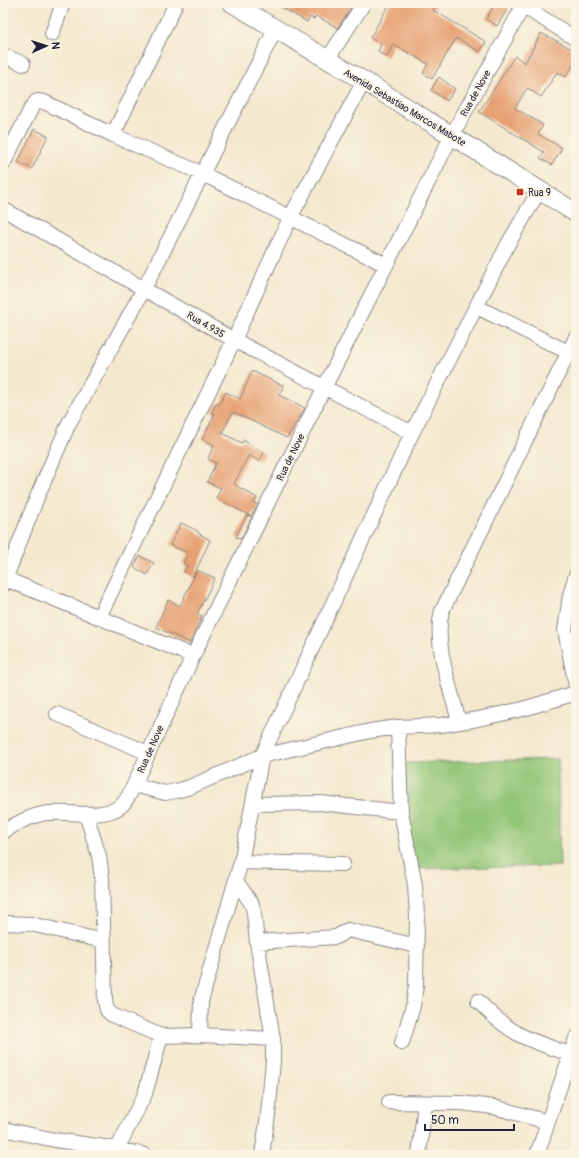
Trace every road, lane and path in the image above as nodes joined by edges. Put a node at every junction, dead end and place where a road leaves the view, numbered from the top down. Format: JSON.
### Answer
{"nodes":[{"id":1,"x":62,"y":3,"type":"edge"},
{"id":2,"x":176,"y":3,"type":"edge"},
{"id":3,"x":232,"y":3,"type":"edge"},
{"id":4,"x":364,"y":3,"type":"edge"},
{"id":5,"x":522,"y":4,"type":"edge"},
{"id":6,"x":275,"y":30,"type":"junction"},
{"id":7,"x":52,"y":34,"type":"dead end"},
{"id":8,"x":576,"y":39,"type":"edge"},
{"id":9,"x":3,"y":55,"type":"edge"},
{"id":10,"x":328,"y":60,"type":"junction"},
{"id":11,"x":23,"y":64,"type":"dead end"},
{"id":12,"x":364,"y":80,"type":"junction"},
{"id":13,"x":112,"y":135,"type":"junction"},
{"id":14,"x":452,"y":135,"type":"junction"},
{"id":15,"x":3,"y":164,"type":"edge"},
{"id":16,"x":203,"y":174,"type":"junction"},
{"id":17,"x":539,"y":191,"type":"junction"},
{"id":18,"x":3,"y":209,"type":"edge"},
{"id":19,"x":576,"y":213,"type":"edge"},
{"id":20,"x":290,"y":218,"type":"junction"},
{"id":21,"x":386,"y":265,"type":"junction"},
{"id":22,"x":144,"y":289,"type":"junction"},
{"id":23,"x":476,"y":307,"type":"junction"},
{"id":24,"x":576,"y":337,"type":"edge"},
{"id":25,"x":234,"y":340,"type":"junction"},
{"id":26,"x":572,"y":354,"type":"edge"},
{"id":27,"x":324,"y":388,"type":"junction"},
{"id":28,"x":412,"y":433,"type":"junction"},
{"id":29,"x":576,"y":574,"type":"edge"},
{"id":30,"x":4,"y":582,"type":"edge"},
{"id":31,"x":99,"y":617,"type":"junction"},
{"id":32,"x":571,"y":633,"type":"edge"},
{"id":33,"x":193,"y":656,"type":"junction"},
{"id":34,"x":576,"y":686,"type":"edge"},
{"id":35,"x":576,"y":693,"type":"edge"},
{"id":36,"x":57,"y":714,"type":"dead end"},
{"id":37,"x":459,"y":722,"type":"junction"},
{"id":38,"x":398,"y":727,"type":"junction"},
{"id":39,"x":148,"y":753,"type":"junction"},
{"id":40,"x":262,"y":756,"type":"junction"},
{"id":41,"x":134,"y":785,"type":"junction"},
{"id":42,"x":253,"y":804,"type":"junction"},
{"id":43,"x":401,"y":812,"type":"junction"},
{"id":44,"x":86,"y":814,"type":"junction"},
{"id":45,"x":3,"y":832,"type":"edge"},
{"id":46,"x":241,"y":862,"type":"junction"},
{"id":47,"x":343,"y":864,"type":"dead end"},
{"id":48,"x":236,"y":881,"type":"junction"},
{"id":49,"x":3,"y":923,"type":"edge"},
{"id":50,"x":103,"y":941,"type":"junction"},
{"id":51,"x":257,"y":942,"type":"junction"},
{"id":52,"x":417,"y":946,"type":"junction"},
{"id":53,"x":478,"y":1001,"type":"dead end"},
{"id":54,"x":200,"y":1035,"type":"junction"},
{"id":55,"x":161,"y":1036,"type":"junction"},
{"id":56,"x":576,"y":1038,"type":"edge"},
{"id":57,"x":273,"y":1039,"type":"junction"},
{"id":58,"x":402,"y":1043,"type":"dead end"},
{"id":59,"x":570,"y":1054,"type":"junction"},
{"id":60,"x":389,"y":1102,"type":"dead end"},
{"id":61,"x":425,"y":1103,"type":"junction"},
{"id":62,"x":548,"y":1122,"type":"junction"},
{"id":63,"x":3,"y":1129,"type":"edge"},
{"id":64,"x":116,"y":1152,"type":"edge"},
{"id":65,"x":145,"y":1155,"type":"edge"},
{"id":66,"x":262,"y":1155,"type":"edge"},
{"id":67,"x":419,"y":1155,"type":"edge"},
{"id":68,"x":537,"y":1155,"type":"edge"}],
"edges":[{"from":1,"to":7,"type":"street"},
{"from":2,"to":13,"type":"street"},
{"from":3,"to":6,"type":"main road","name":"Avenida Sebastiao Marcos Mabote"},
{"from":4,"to":10,"type":"street"},
{"from":5,"to":8,"type":"street"},
{"from":5,"to":14,"type":"street","name":"Rua de Nove"},
{"from":6,"to":10,"type":"main road","name":"Avenida Sebastiao Marcos Mabote"},
{"from":6,"to":16,"type":"street"},
{"from":9,"to":11,"type":"street"},
{"from":10,"to":12,"type":"main road","name":"Avenida Sebastiao Marcos Mabote"},
{"from":12,"to":14,"type":"main road","name":"Avenida Sebastiao Marcos Mabote"},
{"from":12,"to":20,"type":"street"},
{"from":13,"to":15,"type":"street"},
{"from":13,"to":16,"type":"street"},
{"from":14,"to":17,"type":"main road","name":"Avenida Sebastiao Marcos Mabote"},
{"from":14,"to":21,"type":"street","name":"Rua de Nove"},
{"from":16,"to":20,"type":"street"},
{"from":16,"to":22,"type":"street"},
{"from":17,"to":19,"type":"main road","name":"Avenida Sebastiao Marcos Mabote"},
{"from":17,"to":23,"type":"street"},
{"from":18,"to":22,"type":"street","name":"Rua 4.935"},
{"from":20,"to":21,"type":"street"},
{"from":20,"to":25,"type":"street"},
{"from":21,"to":27,"type":"street","name":"Rua de Nove"},
{"from":22,"to":25,"type":"street","name":"Rua 4.935"},
{"from":22,"to":30,"type":"street"},
{"from":23,"to":26,"type":"street"},
{"from":23,"to":28,"type":"street"},
{"from":24,"to":26,"type":"street"},
{"from":25,"to":27,"type":"street","name":"Rua 4.935"},
{"from":25,"to":31,"type":"street"},
{"from":26,"to":37,"type":"street"},
{"from":27,"to":28,"type":"street","name":"Rua 4.935"},
{"from":27,"to":33,"type":"street","name":"Rua de Nove"},
{"from":28,"to":40,"type":"street"},
{"from":29,"to":32,"type":"street"},
{"from":30,"to":31,"type":"street"},
{"from":31,"to":33,"type":"street"},
{"from":32,"to":34,"type":"street"},
{"from":33,"to":39,"type":"street","name":"Rua de Nove"},
{"from":35,"to":37,"type":"street"},
{"from":36,"to":39,"type":"street"},
{"from":37,"to":38,"type":"street"},
{"from":38,"to":40,"type":"street"},
{"from":38,"to":43,"type":"street"},
{"from":39,"to":41,"type":"street","name":"Rua de Nove"},
{"from":40,"to":41,"type":"street"},
{"from":40,"to":42,"type":"street"},
{"from":41,"to":44,"type":"street","name":"Rua de Nove"},
{"from":42,"to":43,"type":"street"},
{"from":42,"to":46,"type":"street"},
{"from":43,"to":52,"type":"street"},
{"from":44,"to":45,"type":"street","name":"Rua de Nove"},
{"from":44,"to":50,"type":"street"},
{"from":46,"to":47,"type":"street"},
{"from":46,"to":48,"type":"street"},
{"from":48,"to":51,"type":"street"},
{"from":48,"to":54,"type":"street"},
{"from":49,"to":50,"type":"street"},
{"from":50,"to":55,"type":"street"},
{"from":51,"to":52,"type":"street"},
{"from":51,"to":57,"type":"street"},
{"from":52,"to":58,"type":"street"},
{"from":53,"to":59,"type":"street"},
{"from":54,"to":55,"type":"street"},
{"from":54,"to":57,"type":"street"},
{"from":55,"to":64,"type":"street"},
{"from":56,"to":59,"type":"street"},
{"from":57,"to":66,"type":"street"},
{"from":59,"to":62,"type":"street"},
{"from":60,"to":61,"type":"street"},
{"from":61,"to":62,"type":"street"},
{"from":61,"to":67,"type":"street"},
{"from":62,"to":68,"type":"street"},
{"from":63,"to":64,"type":"street"},
{"from":64,"to":65,"type":"street"}]}
